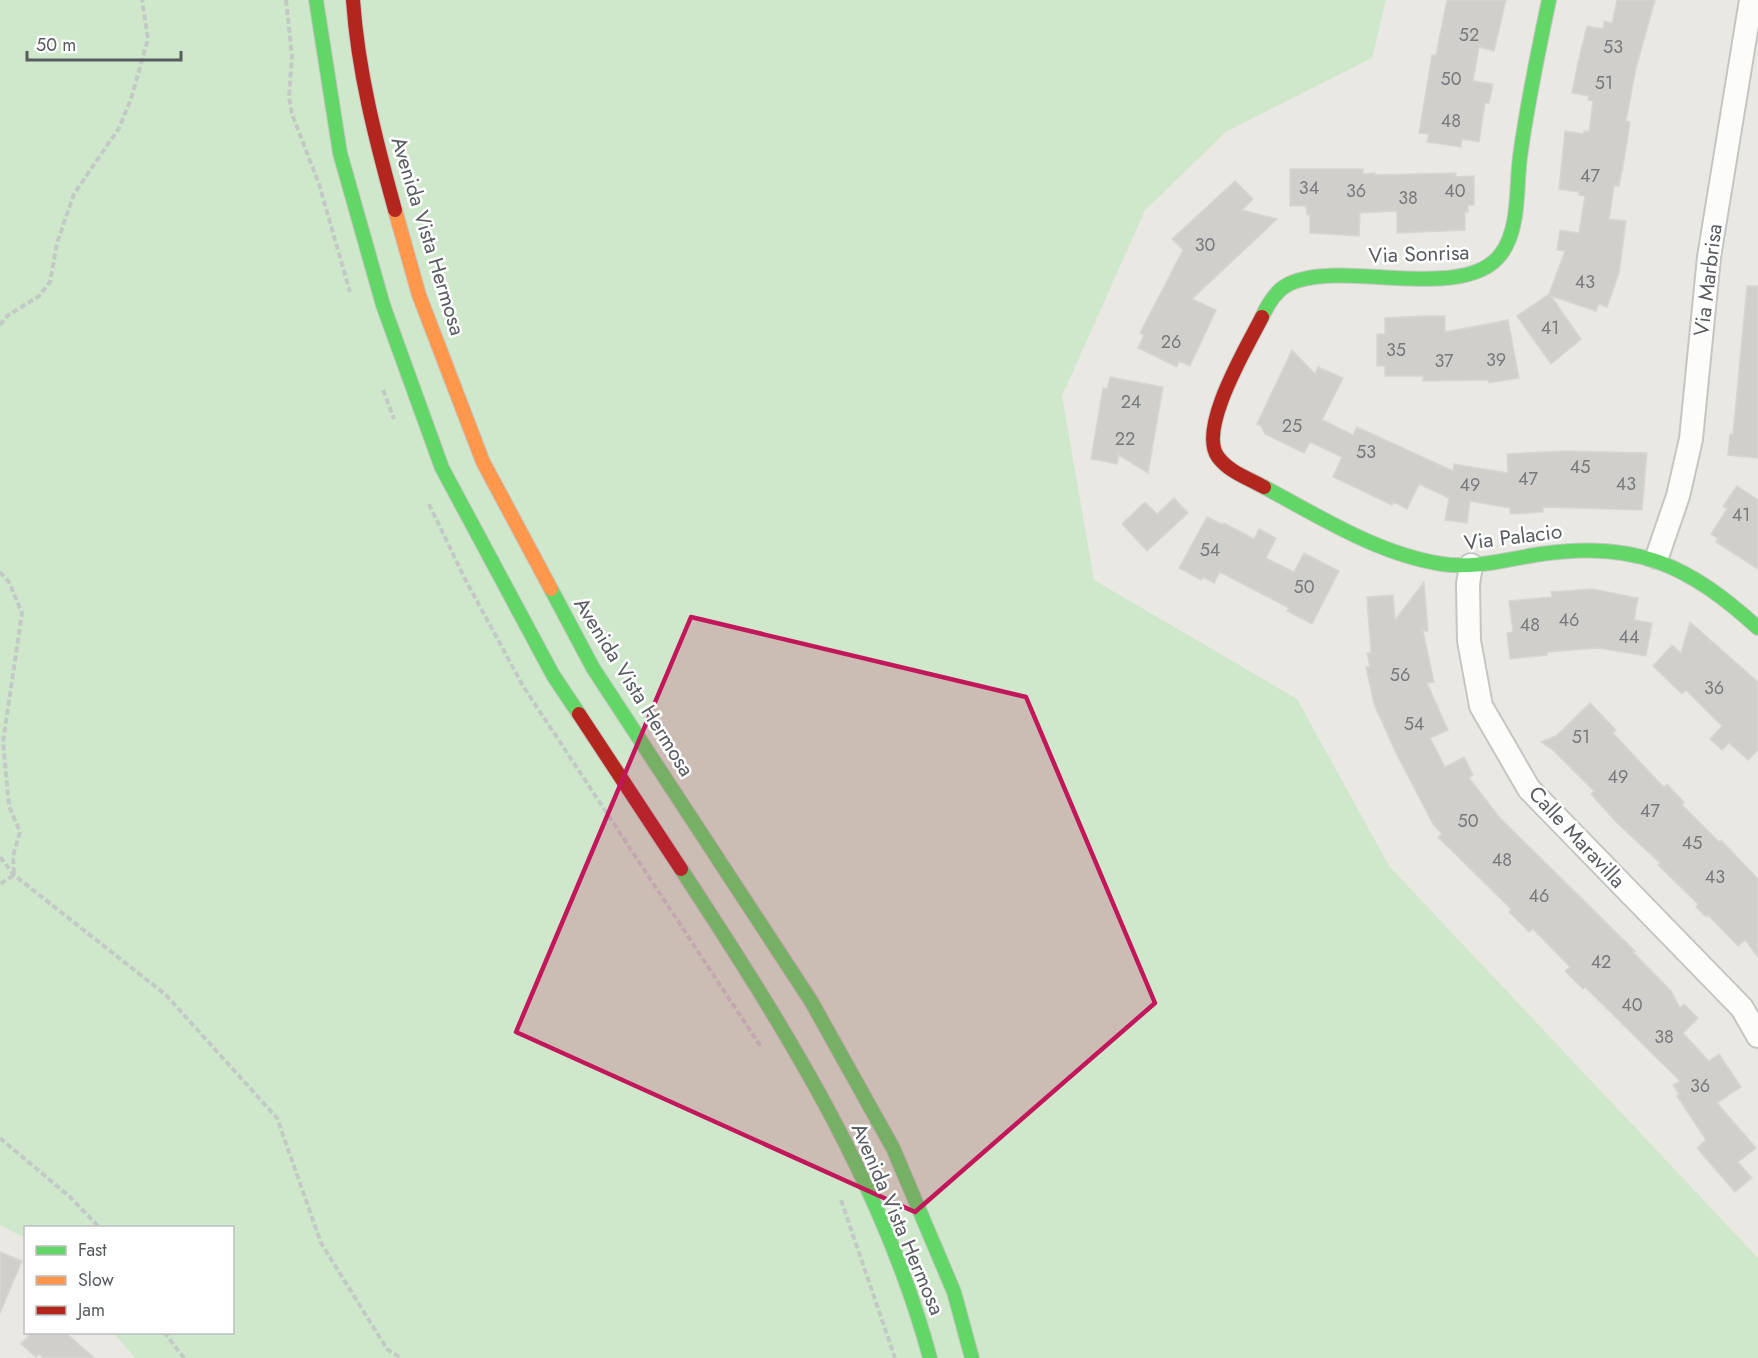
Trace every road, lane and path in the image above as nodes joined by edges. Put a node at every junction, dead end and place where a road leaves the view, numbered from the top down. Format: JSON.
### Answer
{"nodes":[{"id":1,"x":142,"y":0,"type":"edge"},
{"id":2,"x":316,"y":0,"type":"edge"},
{"id":3,"x":353,"y":0,"type":"edge"},
{"id":4,"x":1549,"y":0,"type":"edge"},
{"id":5,"x":1751,"y":0,"type":"edge"},
{"id":6,"x":0,"y":325,"type":"edge"},
{"id":7,"x":1212,"y":443,"type":"joint"},
{"id":8,"x":1657,"y":557,"type":"junction"},
{"id":9,"x":1471,"y":565,"type":"junction"},
{"id":10,"x":0,"y":572,"type":"edge"},
{"id":11,"x":1758,"y":628,"type":"edge"},
{"id":12,"x":0,"y":857,"type":"edge"},
{"id":13,"x":14,"y":875,"type":"junction"},
{"id":14,"x":0,"y":884,"type":"edge"},
{"id":15,"x":1758,"y":1036,"type":"edge"},
{"id":16,"x":0,"y":1138,"type":"edge"},
{"id":17,"x":99,"y":1226,"type":"edge"},
{"id":18,"x":166,"y":1334,"type":"edge"},
{"id":19,"x":184,"y":1358,"type":"edge"},
{"id":20,"x":400,"y":1358,"type":"edge"},
{"id":21,"x":930,"y":1358,"type":"edge"},
{"id":22,"x":972,"y":1358,"type":"edge"}],
"edges":[{"from":1,"to":6,"type":"path"},
{"from":2,"to":21,"type":"main road","name":"Avenida Vista Hermosa"},
{"from":3,"to":22,"type":"main road","name":"Avenida Vista Hermosa"},
{"from":4,"to":7,"type":"main road","name":"Via Sonrisa"},
{"from":5,"to":8,"type":"street","name":"Via Marbrisa"},
{"from":7,"to":9,"type":"main road","name":"Via Palacio"},
{"from":8,"to":9,"type":"main road","name":"Via Palacio"},
{"from":8,"to":11,"type":"main road","name":"Via Palacio"},
{"from":9,"to":15,"type":"street","name":"Calle Maravilla"},
{"from":10,"to":13,"type":"path"},
{"from":12,"to":13,"type":"path"},
{"from":13,"to":14,"type":"path"},
{"from":13,"to":20,"type":"path"},
{"from":16,"to":17,"type":"path"},
{"from":18,"to":19,"type":"path"}]}
